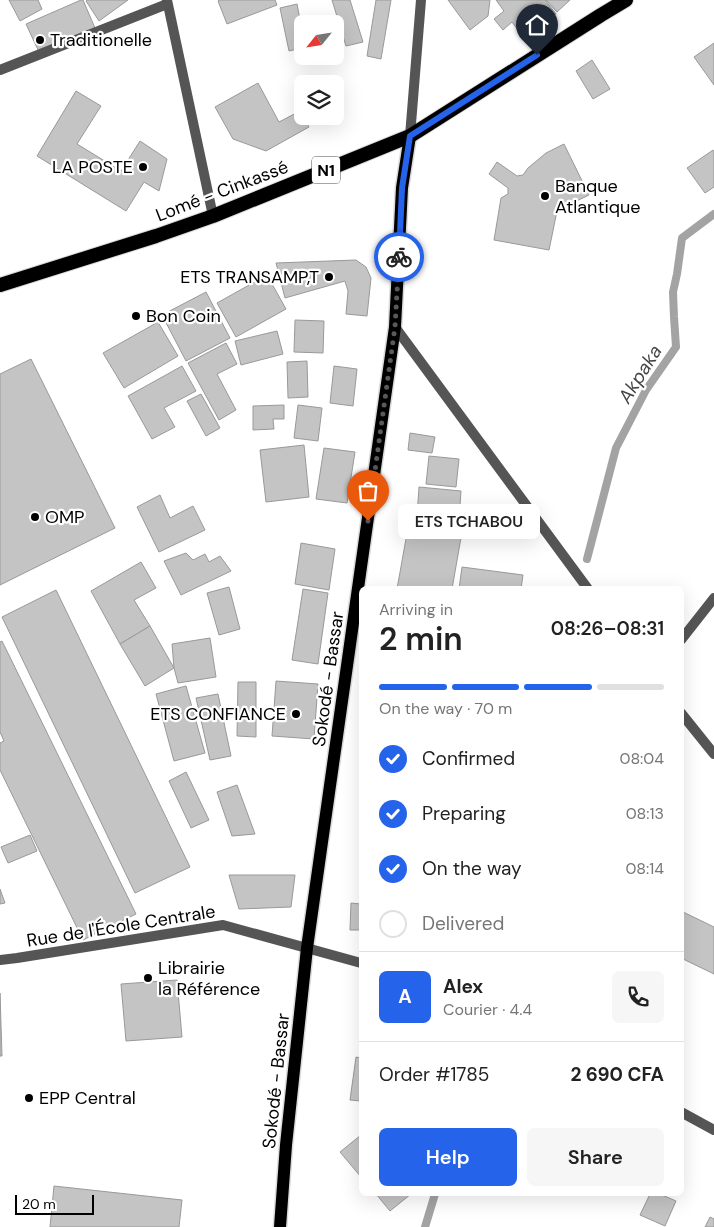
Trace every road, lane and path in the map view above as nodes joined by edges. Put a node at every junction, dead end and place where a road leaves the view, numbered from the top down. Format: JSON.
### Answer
{"nodes":[{"id":1,"x":421,"y":0,"type":"edge"},
{"id":2,"x":626,"y":0,"type":"edge"},
{"id":3,"x":167,"y":2,"type":"edge"},
{"id":4,"x":0,"y":70,"type":"edge"},
{"id":5,"x":410,"y":136,"type":"junction"},
{"id":6,"x":213,"y":216,"type":"junction"},
{"id":7,"x":0,"y":285,"type":"edge"},
{"id":8,"x":395,"y":327,"type":"junction"},
{"id":9,"x":586,"y":586,"type":"edge"},
{"id":10,"x":714,"y":598,"type":"edge"},
{"id":11,"x":684,"y":636,"type":"edge"},
{"id":12,"x":684,"y":717,"type":"edge"},
{"id":13,"x":714,"y":754,"type":"edge"},
{"id":14,"x":307,"y":948,"type":"junction"},
{"id":15,"x":0,"y":960,"type":"edge"},
{"id":16,"x":359,"y":962,"type":"edge"},
{"id":17,"x":684,"y":1114,"type":"edge"},
{"id":18,"x":714,"y":1130,"type":"edge"},
{"id":19,"x":280,"y":1227,"type":"edge"}],
"edges":[{"from":1,"to":5,"type":"street"},
{"from":2,"to":5,"type":"highway","name":"Lomé - Cinkassé","number":"N1"},
{"from":3,"to":4,"type":"street"},
{"from":3,"to":6,"type":"street"},
{"from":5,"to":6,"type":"highway","name":"Lomé - Cinkassé","number":"N1"},
{"from":5,"to":8,"type":"main road","name":"Sokodé - Bassar"},
{"from":6,"to":7,"type":"highway","name":"Lomé - Cinkassé","number":"N1"},
{"from":8,"to":9,"type":"street"},
{"from":8,"to":14,"type":"main road","name":"Sokodé - Bassar"},
{"from":10,"to":11,"type":"street"},
{"from":12,"to":13,"type":"street"},
{"from":14,"to":15,"type":"street","name":"Rue de l'École Centrale"},
{"from":14,"to":16,"type":"street","name":"Rue de l'École Centrale"},
{"from":14,"to":19,"type":"main road","name":"Sokodé - Bassar"},
{"from":17,"to":18,"type":"street"}]}
